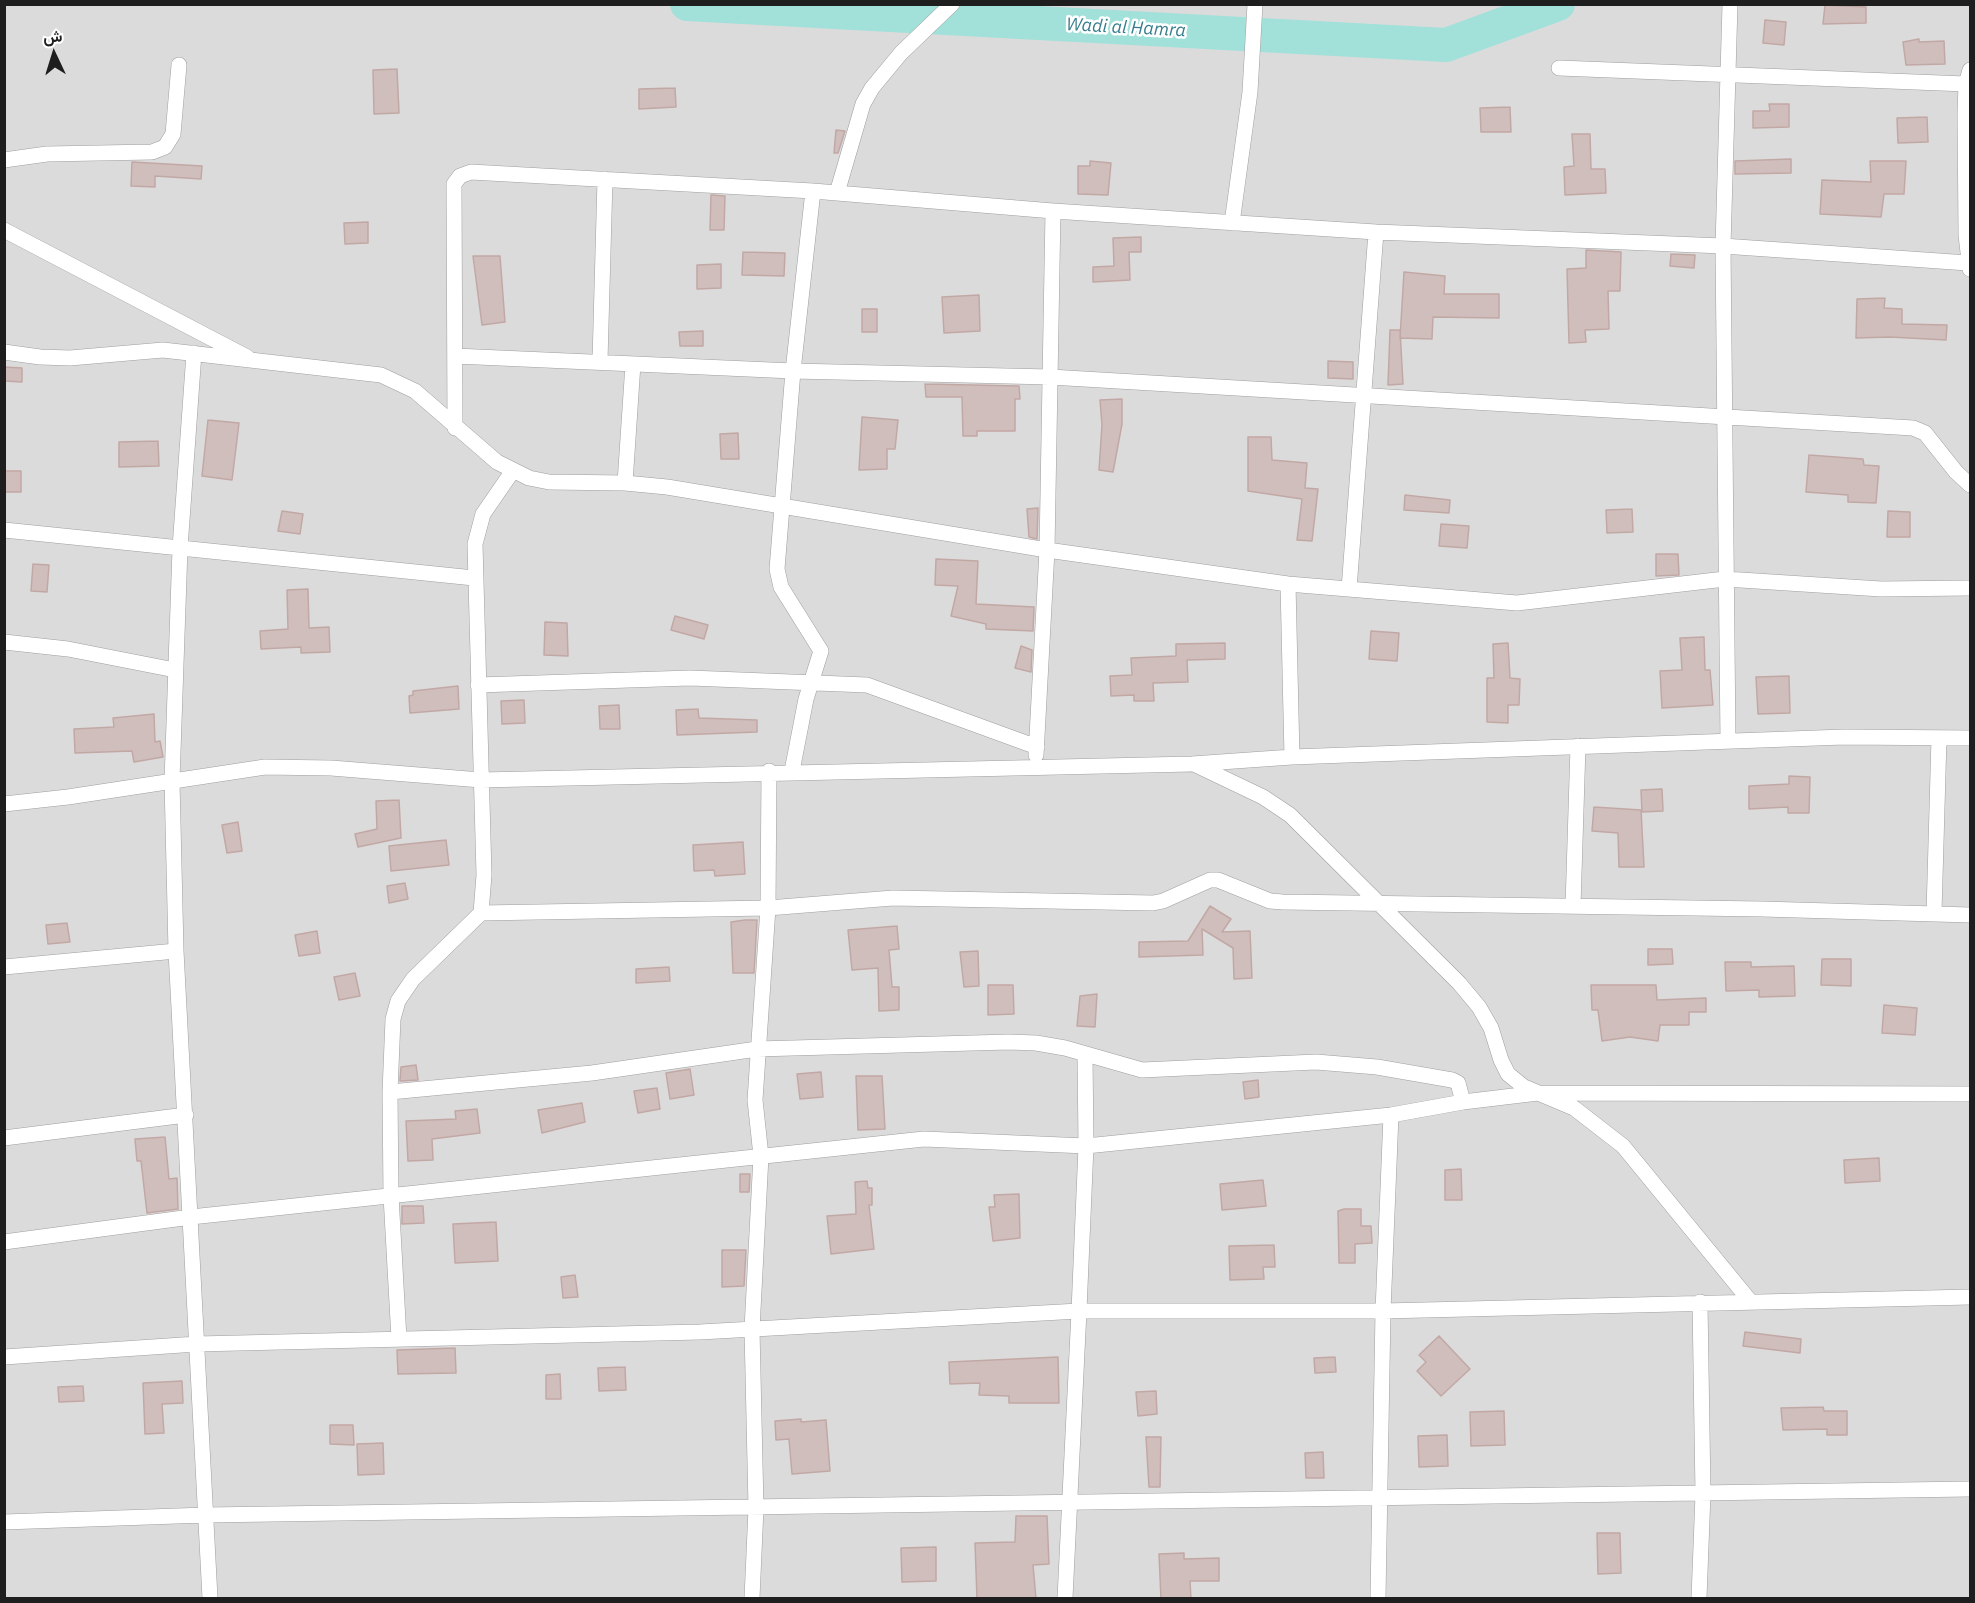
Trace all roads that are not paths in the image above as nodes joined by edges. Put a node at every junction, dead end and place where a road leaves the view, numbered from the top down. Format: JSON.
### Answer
{"nodes":[{"id":1,"x":952,"y":4,"type":"edge"},
{"id":2,"x":1255,"y":4,"type":"edge"},
{"id":3,"x":1730,"y":4,"type":"edge"},
{"id":4,"x":179,"y":65,"type":"dead end"},
{"id":5,"x":1559,"y":68,"type":"dead end"},
{"id":6,"x":1729,"y":76,"type":"junction"},
{"id":7,"x":1968,"y":77,"type":"edge"},
{"id":8,"x":4,"y":160,"type":"edge"},
{"id":9,"x":605,"y":179,"type":"junction"},
{"id":10,"x":813,"y":191,"type":"junction"},
{"id":11,"x":837,"y":193,"type":"junction"},
{"id":12,"x":1053,"y":211,"type":"junction"},
{"id":13,"x":1232,"y":223,"type":"junction"},
{"id":14,"x":4,"y":230,"type":"edge"},
{"id":15,"x":1376,"y":232,"type":"junction"},
{"id":16,"x":1723,"y":246,"type":"junction"},
{"id":17,"x":1970,"y":266,"type":"edge"},
{"id":18,"x":4,"y":352,"type":"edge"},
{"id":19,"x":194,"y":353,"type":"junction"},
{"id":20,"x":455,"y":356,"type":"junction"},
{"id":21,"x":600,"y":361,"type":"junction"},
{"id":22,"x":258,"y":362,"type":"junction"},
{"id":23,"x":633,"y":364,"type":"junction"},
{"id":24,"x":794,"y":371,"type":"junction"},
{"id":25,"x":1050,"y":377,"type":"junction"},
{"id":26,"x":1364,"y":396,"type":"junction"},
{"id":27,"x":1724,"y":417,"type":"junction"},
{"id":28,"x":455,"y":428,"type":"junction"},
{"id":29,"x":512,"y":472,"type":"junction"},
{"id":30,"x":625,"y":483,"type":"junction"},
{"id":31,"x":1971,"y":485,"type":"edge"},
{"id":32,"x":783,"y":506,"type":"junction"},
{"id":33,"x":4,"y":530,"type":"edge"},
{"id":34,"x":180,"y":548,"type":"junction"},
{"id":35,"x":1047,"y":550,"type":"junction"},
{"id":36,"x":474,"y":578,"type":"junction"},
{"id":37,"x":1725,"y":579,"type":"junction"},
{"id":38,"x":1288,"y":585,"type":"junction"},
{"id":39,"x":1971,"y":588,"type":"edge"},
{"id":40,"x":1349,"y":589,"type":"junction"},
{"id":41,"x":4,"y":642,"type":"edge"},
{"id":42,"x":175,"y":670,"type":"junction"},
{"id":43,"x":811,"y":684,"type":"junction"},
{"id":44,"x":477,"y":685,"type":"junction"},
{"id":45,"x":1939,"y":738,"type":"junction"},
{"id":46,"x":1971,"y":738,"type":"edge"},
{"id":47,"x":1728,"y":741,"type":"junction"},
{"id":48,"x":1037,"y":747,"type":"junction"},
{"id":49,"x":1578,"y":747,"type":"junction"},
{"id":50,"x":1292,"y":757,"type":"junction"},
{"id":51,"x":1192,"y":764,"type":"junction"},
{"id":52,"x":1036,"y":766,"type":"junction"},
{"id":53,"x":769,"y":771,"type":"junction"},
{"id":54,"x":792,"y":771,"type":"junction"},
{"id":55,"x":481,"y":780,"type":"junction"},
{"id":56,"x":172,"y":782,"type":"junction"},
{"id":57,"x":4,"y":804,"type":"edge"},
{"id":58,"x":1380,"y":904,"type":"junction"},
{"id":59,"x":1573,"y":906,"type":"junction"},
{"id":60,"x":768,"y":908,"type":"junction"},
{"id":61,"x":481,"y":913,"type":"junction"},
{"id":62,"x":1934,"y":913,"type":"junction"},
{"id":63,"x":1971,"y":915,"type":"edge"},
{"id":64,"x":176,"y":951,"type":"junction"},
{"id":65,"x":4,"y":967,"type":"edge"},
{"id":66,"x":758,"y":1048,"type":"junction"},
{"id":67,"x":1086,"y":1054,"type":"junction"},
{"id":68,"x":390,"y":1092,"type":"junction"},
{"id":69,"x":1538,"y":1093,"type":"junction"},
{"id":70,"x":1971,"y":1094,"type":"edge"},
{"id":71,"x":1463,"y":1102,"type":"junction"},
{"id":72,"x":186,"y":1115,"type":"junction"},
{"id":73,"x":1391,"y":1115,"type":"junction"},
{"id":74,"x":4,"y":1138,"type":"edge"},
{"id":75,"x":1086,"y":1146,"type":"junction"},
{"id":76,"x":761,"y":1156,"type":"junction"},
{"id":77,"x":391,"y":1196,"type":"junction"},
{"id":78,"x":191,"y":1217,"type":"junction"},
{"id":79,"x":4,"y":1242,"type":"edge"},
{"id":80,"x":1971,"y":1297,"type":"edge"},
{"id":81,"x":1750,"y":1301,"type":"junction"},
{"id":82,"x":1700,"y":1302,"type":"junction"},
{"id":83,"x":1079,"y":1311,"type":"junction"},
{"id":84,"x":1383,"y":1311,"type":"junction"},
{"id":85,"x":753,"y":1329,"type":"junction"},
{"id":86,"x":399,"y":1339,"type":"junction"},
{"id":87,"x":197,"y":1344,"type":"junction"},
{"id":88,"x":4,"y":1357,"type":"edge"},
{"id":89,"x":1971,"y":1489,"type":"edge"},
{"id":90,"x":1703,"y":1494,"type":"junction"},
{"id":91,"x":1380,"y":1498,"type":"junction"},
{"id":92,"x":1070,"y":1503,"type":"junction"},
{"id":93,"x":756,"y":1508,"type":"junction"},
{"id":94,"x":206,"y":1515,"type":"junction"},
{"id":95,"x":4,"y":1522,"type":"edge"},
{"id":96,"x":210,"y":1599,"type":"edge"},
{"id":97,"x":752,"y":1599,"type":"edge"},
{"id":98,"x":1065,"y":1599,"type":"edge"},
{"id":99,"x":1378,"y":1599,"type":"edge"},
{"id":100,"x":1698,"y":1599,"type":"edge"}],
"edges":[{"from":1,"to":11,"type":"street"},
{"from":2,"to":13,"type":"street"},
{"from":3,"to":6,"type":"street"},
{"from":4,"to":8,"type":"street"},
{"from":5,"to":6,"type":"street"},
{"from":6,"to":7,"type":"street"},
{"from":6,"to":16,"type":"street"},
{"from":7,"to":17,"type":"street"},
{"from":9,"to":10,"type":"street"},
{"from":9,"to":20,"type":"street"},
{"from":9,"to":21,"type":"street"},
{"from":10,"to":11,"type":"street"},
{"from":10,"to":24,"type":"street"},
{"from":11,"to":12,"type":"street"},
{"from":12,"to":13,"type":"street"},
{"from":12,"to":25,"type":"street"},
{"from":13,"to":15,"type":"street"},
{"from":14,"to":22,"type":"street"},
{"from":15,"to":16,"type":"street"},
{"from":15,"to":26,"type":"street"},
{"from":16,"to":17,"type":"street"},
{"from":16,"to":27,"type":"street"},
{"from":18,"to":19,"type":"street"},
{"from":19,"to":22,"type":"street"},
{"from":19,"to":34,"type":"street"},
{"from":20,"to":21,"type":"street"},
{"from":20,"to":28,"type":"street"},
{"from":21,"to":23,"type":"street"},
{"from":22,"to":28,"type":"street"},
{"from":23,"to":24,"type":"street"},
{"from":23,"to":30,"type":"street"},
{"from":24,"to":25,"type":"street"},
{"from":24,"to":32,"type":"street"},
{"from":25,"to":26,"type":"street"},
{"from":25,"to":35,"type":"street"},
{"from":26,"to":27,"type":"street"},
{"from":26,"to":40,"type":"street"},
{"from":27,"to":31,"type":"street"},
{"from":27,"to":37,"type":"street"},
{"from":28,"to":29,"type":"street"},
{"from":29,"to":30,"type":"street"},
{"from":29,"to":36,"type":"street"},
{"from":30,"to":32,"type":"street"},
{"from":32,"to":35,"type":"street"},
{"from":32,"to":43,"type":"street"},
{"from":33,"to":34,"type":"street"},
{"from":34,"to":36,"type":"street"},
{"from":34,"to":42,"type":"street"},
{"from":35,"to":38,"type":"street"},
{"from":35,"to":48,"type":"street"},
{"from":36,"to":44,"type":"street"},
{"from":37,"to":39,"type":"street"},
{"from":37,"to":40,"type":"street"},
{"from":37,"to":47,"type":"street"},
{"from":38,"to":40,"type":"street"},
{"from":38,"to":50,"type":"street"},
{"from":41,"to":42,"type":"street"},
{"from":42,"to":56,"type":"street"},
{"from":43,"to":44,"type":"street"},
{"from":43,"to":48,"type":"street"},
{"from":43,"to":54,"type":"street"},
{"from":44,"to":55,"type":"street"},
{"from":45,"to":46,"type":"street"},
{"from":45,"to":47,"type":"street"},
{"from":45,"to":62,"type":"street"},
{"from":47,"to":49,"type":"street"},
{"from":48,"to":52,"type":"street"},
{"from":49,"to":50,"type":"street"},
{"from":49,"to":59,"type":"street"},
{"from":50,"to":51,"type":"street"},
{"from":51,"to":52,"type":"street"},
{"from":51,"to":58,"type":"street"},
{"from":52,"to":54,"type":"street"},
{"from":53,"to":54,"type":"street"},
{"from":53,"to":55,"type":"street"},
{"from":53,"to":60,"type":"street"},
{"from":55,"to":56,"type":"street"},
{"from":55,"to":61,"type":"street"},
{"from":56,"to":57,"type":"street"},
{"from":56,"to":64,"type":"street"},
{"from":58,"to":59,"type":"street"},
{"from":58,"to":60,"type":"street"},
{"from":58,"to":69,"type":"street"},
{"from":59,"to":62,"type":"street"},
{"from":60,"to":61,"type":"street"},
{"from":60,"to":66,"type":"street"},
{"from":61,"to":68,"type":"street"},
{"from":62,"to":63,"type":"street"},
{"from":64,"to":65,"type":"street"},
{"from":64,"to":72,"type":"street"},
{"from":66,"to":67,"type":"street"},
{"from":66,"to":68,"type":"street"},
{"from":66,"to":76,"type":"street"},
{"from":67,"to":71,"type":"street"},
{"from":67,"to":75,"type":"street"},
{"from":68,"to":77,"type":"street"},
{"from":69,"to":70,"type":"street"},
{"from":69,"to":71,"type":"street"},
{"from":69,"to":81,"type":"street"},
{"from":71,"to":73,"type":"street"},
{"from":72,"to":74,"type":"street"},
{"from":72,"to":78,"type":"street"},
{"from":73,"to":75,"type":"street"},
{"from":73,"to":84,"type":"street"},
{"from":75,"to":76,"type":"street"},
{"from":75,"to":83,"type":"street"},
{"from":76,"to":77,"type":"street"},
{"from":76,"to":85,"type":"street"},
{"from":77,"to":78,"type":"street"},
{"from":77,"to":86,"type":"street"},
{"from":78,"to":79,"type":"street"},
{"from":78,"to":87,"type":"street"},
{"from":80,"to":81,"type":"street"},
{"from":81,"to":82,"type":"street"},
{"from":82,"to":84,"type":"street"},
{"from":82,"to":90,"type":"street"},
{"from":83,"to":84,"type":"street"},
{"from":83,"to":85,"type":"street"},
{"from":83,"to":92,"type":"street"},
{"from":84,"to":91,"type":"street"},
{"from":85,"to":86,"type":"street"},
{"from":85,"to":93,"type":"street"},
{"from":86,"to":87,"type":"street"},
{"from":87,"to":88,"type":"street"},
{"from":87,"to":94,"type":"street"},
{"from":89,"to":90,"type":"street"},
{"from":90,"to":91,"type":"street"},
{"from":90,"to":100,"type":"street"},
{"from":91,"to":92,"type":"street"},
{"from":91,"to":99,"type":"street"},
{"from":92,"to":93,"type":"street"},
{"from":92,"to":98,"type":"street"},
{"from":93,"to":94,"type":"street"},
{"from":93,"to":97,"type":"street"},
{"from":94,"to":95,"type":"street"},
{"from":94,"to":96,"type":"street"}]}
